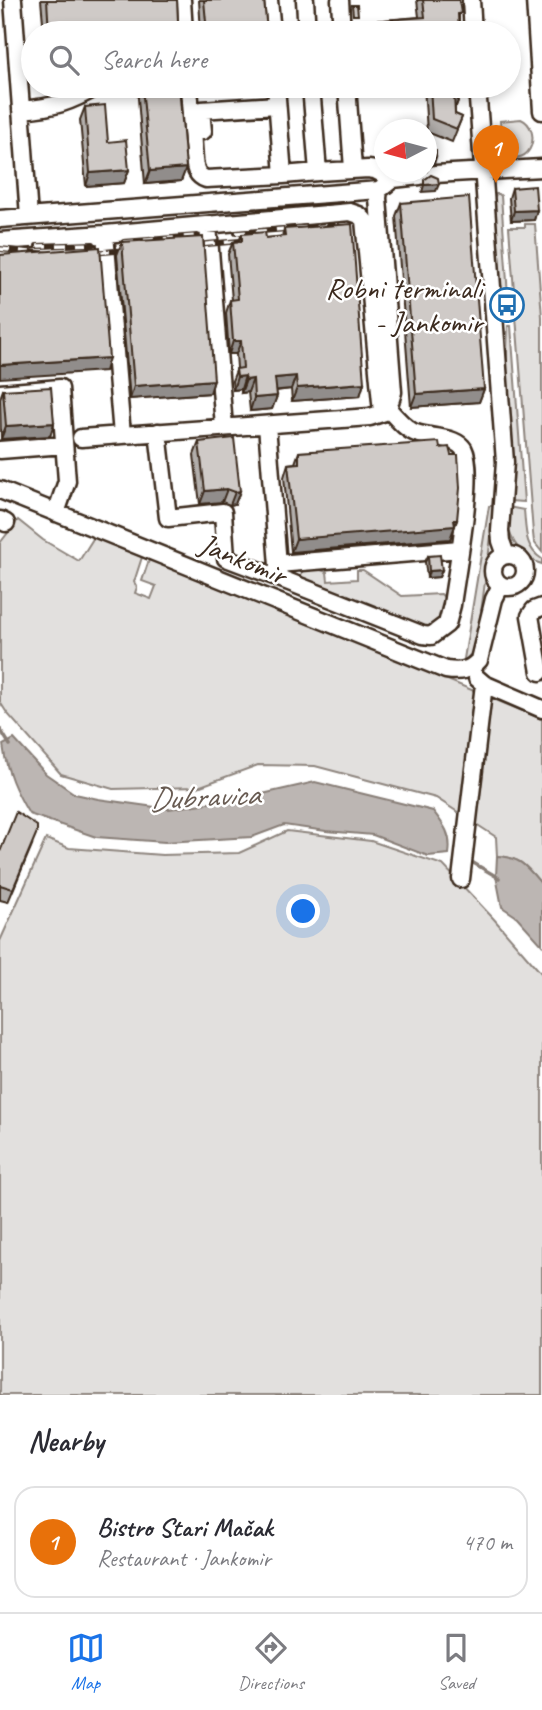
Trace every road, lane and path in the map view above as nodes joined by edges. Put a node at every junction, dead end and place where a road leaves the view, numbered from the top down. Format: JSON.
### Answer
{"nodes":[{"id":1,"x":13,"y":0,"type":"edge"},
{"id":2,"x":182,"y":0,"type":"edge"},
{"id":3,"x":269,"y":0,"type":"edge"},
{"id":4,"x":305,"y":0,"type":"edge"},
{"id":5,"x":340,"y":0,"type":"edge"},
{"id":6,"x":471,"y":0,"type":"edge"},
{"id":7,"x":535,"y":0,"type":"edge"},
{"id":8,"x":183,"y":21,"type":"edge"},
{"id":9,"x":271,"y":21,"type":"edge"},
{"id":10,"x":306,"y":21,"type":"edge"},
{"id":11,"x":341,"y":21,"type":"edge"},
{"id":12,"x":472,"y":21,"type":"edge"},
{"id":13,"x":21,"y":98,"type":"edge"},
{"id":14,"x":21,"y":98,"type":"edge"},
{"id":15,"x":75,"y":98,"type":"edge"},
{"id":16,"x":190,"y":98,"type":"edge"},
{"id":17,"x":277,"y":98,"type":"edge"},
{"id":18,"x":312,"y":98,"type":"edge"},
{"id":19,"x":348,"y":98,"type":"edge"},
{"id":20,"x":478,"y":98,"type":"edge"},
{"id":21,"x":277,"y":105,"type":"junction"},
{"id":22,"x":22,"y":110,"type":"junction"},
{"id":23,"x":542,"y":111,"type":"edge"},
{"id":24,"x":542,"y":168,"type":"edge"},
{"id":25,"x":353,"y":169,"type":"junction"},
{"id":26,"x":374,"y":170,"type":"edge"},
{"id":27,"x":483,"y":171,"type":"junction"},
{"id":28,"x":318,"y":172,"type":"junction"},
{"id":29,"x":437,"y":174,"type":"edge"},
{"id":30,"x":283,"y":175,"type":"junction"},
{"id":31,"x":206,"y":179,"type":"junction"},
{"id":32,"x":389,"y":182,"type":"edge"},
{"id":33,"x":379,"y":190,"type":"junction"},
{"id":34,"x":29,"y":217,"type":"junction"},
{"id":35,"x":0,"y":219,"type":"edge"},
{"id":36,"x":208,"y":225,"type":"junction"},
{"id":37,"x":105,"y":234,"type":"junction"},
{"id":38,"x":0,"y":241,"type":"edge"},
{"id":39,"x":0,"y":393,"type":"edge"},
{"id":40,"x":385,"y":411,"type":"junction"},
{"id":41,"x":267,"y":425,"type":"junction"},
{"id":42,"x":224,"y":428,"type":"junction"},
{"id":43,"x":159,"y":432,"type":"junction"},
{"id":44,"x":122,"y":435,"type":"junction"},
{"id":45,"x":81,"y":438,"type":"dead end"},
{"id":46,"x":64,"y":445,"type":"junction"},
{"id":47,"x":0,"y":450,"type":"edge"},
{"id":48,"x":0,"y":490,"type":"edge"},
{"id":49,"x":55,"y":513,"type":"junction"},
{"id":50,"x":460,"y":549,"type":"junction"},
{"id":51,"x":506,"y":555,"type":"junction"},
{"id":52,"x":278,"y":571,"type":"junction"},
{"id":53,"x":534,"y":573,"type":"edge"},
{"id":54,"x":500,"y":585,"type":"junction"},
{"id":55,"x":542,"y":607,"type":"edge"},
{"id":56,"x":467,"y":670,"type":"junction"},
{"id":57,"x":540,"y":672,"type":"dead end"},
{"id":58,"x":484,"y":684,"type":"junction"},
{"id":59,"x":542,"y":709,"type":"edge"},
{"id":60,"x":461,"y":879,"type":"dead end"}],
"edges":[{"from":1,"to":13,"type":"street"},
{"from":2,"to":8,"type":"street"},
{"from":3,"to":9,"type":"street"},
{"from":4,"to":10,"type":"street"},
{"from":5,"to":11,"type":"street"},
{"from":6,"to":12,"type":"street"},
{"from":7,"to":23,"type":"street"},
{"from":14,"to":22,"type":"street"},
{"from":15,"to":22,"type":"street"},
{"from":16,"to":31,"type":"street"},
{"from":17,"to":21,"type":"street"},
{"from":18,"to":28,"type":"street"},
{"from":19,"to":25,"type":"street"},
{"from":20,"to":27,"type":"street"},
{"from":21,"to":30,"type":"street"},
{"from":21,"to":31,"type":"street"},
{"from":22,"to":34,"type":"street"},
{"from":24,"to":27,"type":"street"},
{"from":25,"to":26,"type":"street"},
{"from":25,"to":28,"type":"street"},
{"from":27,"to":29,"type":"street"},
{"from":27,"to":51,"type":"street"},
{"from":28,"to":30,"type":"street"},
{"from":30,"to":31,"type":"street"},
{"from":32,"to":33,"type":"street"},
{"from":33,"to":34,"type":"street"},
{"from":33,"to":40,"type":"street"},
{"from":34,"to":35,"type":"street"},
{"from":36,"to":37,"type":"street"},
{"from":36,"to":40,"type":"street"},
{"from":36,"to":42,"type":"street"},
{"from":37,"to":38,"type":"street"},
{"from":37,"to":44,"type":"street"},
{"from":39,"to":46,"type":"street"},
{"from":40,"to":41,"type":"street"},
{"from":40,"to":50,"type":"street"},
{"from":41,"to":42,"type":"street"},
{"from":41,"to":52,"type":"street"},
{"from":42,"to":43,"type":"street"},
{"from":43,"to":44,"type":"street"},
{"from":43,"to":52,"type":"street"},
{"from":44,"to":45,"type":"street"},
{"from":46,"to":47,"type":"street"},
{"from":46,"to":49,"type":"street"},
{"from":48,"to":49,"type":"street","name":"Jankomir"},
{"from":49,"to":56,"type":"street","name":"Jankomir"},
{"from":50,"to":52,"type":"street"},
{"from":50,"to":52,"type":"street"},
{"from":51,"to":53,"type":"street"},
{"from":51,"to":54,"type":"street"},
{"from":53,"to":54,"type":"street"},
{"from":54,"to":56,"type":"street"},
{"from":55,"to":57,"type":"street"},
{"from":56,"to":58,"type":"street"},
{"from":58,"to":59,"type":"street"},
{"from":58,"to":60,"type":"street"}]}
